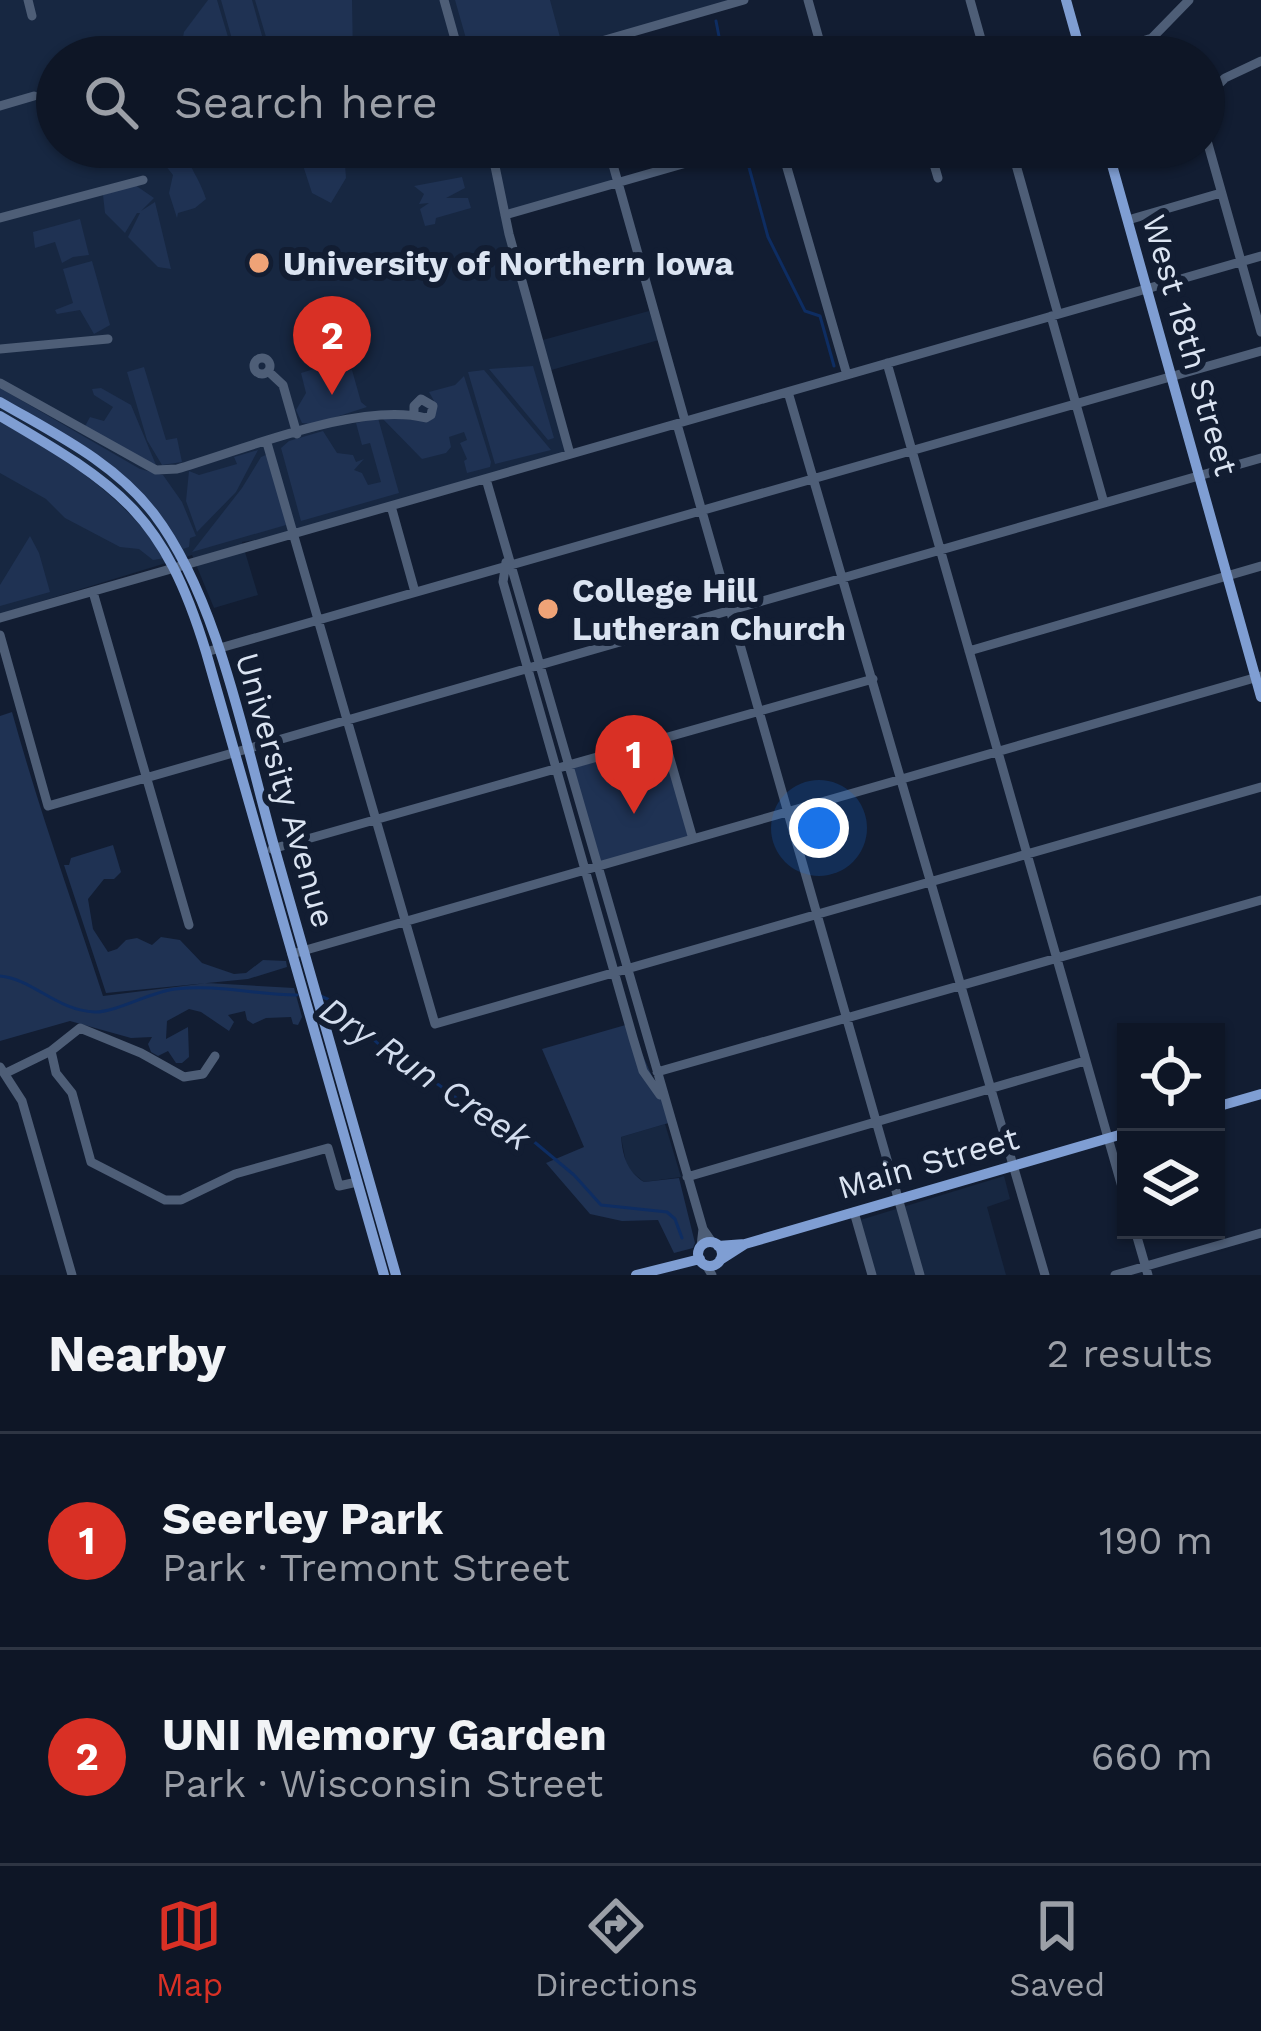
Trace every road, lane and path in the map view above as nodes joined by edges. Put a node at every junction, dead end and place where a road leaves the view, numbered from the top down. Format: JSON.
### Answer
{"nodes":[{"id":1,"x":28,"y":0,"type":"edge"},
{"id":2,"x":444,"y":0,"type":"edge"},
{"id":3,"x":744,"y":0,"type":"edge"},
{"id":4,"x":808,"y":0,"type":"edge"},
{"id":5,"x":970,"y":0,"type":"edge"},
{"id":6,"x":1066,"y":0,"type":"edge"},
{"id":7,"x":1189,"y":0,"type":"edge"},
{"id":8,"x":32,"y":16,"type":"dead end"},
{"id":9,"x":454,"y":36,"type":"edge"},
{"id":10,"x":632,"y":36,"type":"edge"},
{"id":11,"x":818,"y":36,"type":"edge"},
{"id":12,"x":980,"y":36,"type":"edge"},
{"id":13,"x":1076,"y":36,"type":"edge"},
{"id":14,"x":1153,"y":36,"type":"edge"},
{"id":15,"x":1261,"y":61,"type":"edge"},
{"id":16,"x":1225,"y":79,"type":"edge"},
{"id":17,"x":34,"y":96,"type":"dead end"},
{"id":18,"x":0,"y":106,"type":"edge"},
{"id":19,"x":495,"y":168,"type":"edge"},
{"id":20,"x":614,"y":168,"type":"edge"},
{"id":21,"x":667,"y":168,"type":"edge"},
{"id":22,"x":787,"y":168,"type":"edge"},
{"id":23,"x":935,"y":168,"type":"edge"},
{"id":24,"x":1016,"y":168,"type":"edge"},
{"id":25,"x":1113,"y":168,"type":"edge"},
{"id":26,"x":1214,"y":168,"type":"edge"},
{"id":27,"x":938,"y":178,"type":"dead end"},
{"id":28,"x":143,"y":180,"type":"dead end"},
{"id":29,"x":618,"y":182,"type":"junction"},
{"id":30,"x":1221,"y":193,"type":"junction"},
{"id":31,"x":505,"y":214,"type":"junction"},
{"id":32,"x":0,"y":218,"type":"edge"},
{"id":33,"x":1128,"y":220,"type":"junction"},
{"id":34,"x":1261,"y":256,"type":"edge"},
{"id":35,"x":1241,"y":262,"type":"junction"},
{"id":36,"x":1147,"y":289,"type":"junction"},
{"id":37,"x":1054,"y":315,"type":"junction"},
{"id":38,"x":1261,"y":332,"type":"edge"},
{"id":39,"x":108,"y":339,"type":"dead end"},
{"id":40,"x":0,"y":349,"type":"edge"},
{"id":41,"x":1261,"y":351,"type":"edge"},
{"id":42,"x":887,"y":363,"type":"junction"},
{"id":43,"x":268,"y":370,"type":"dead end"},
{"id":44,"x":848,"y":375,"type":"junction"},
{"id":45,"x":1172,"y":376,"type":"junction"},
{"id":46,"x":0,"y":382,"type":"edge"},
{"id":47,"x":788,"y":392,"type":"junction"},
{"id":48,"x":0,"y":403,"type":"edge"},
{"id":49,"x":1076,"y":404,"type":"junction"},
{"id":50,"x":414,"y":412,"type":"dead end"},
{"id":51,"x":0,"y":416,"type":"edge"},
{"id":52,"x":681,"y":423,"type":"junction"},
{"id":53,"x":297,"y":434,"type":"junction"},
{"id":54,"x":267,"y":443,"type":"junction"},
{"id":55,"x":912,"y":451,"type":"junction"},
{"id":56,"x":569,"y":453,"type":"junction"},
{"id":57,"x":1261,"y":458,"type":"edge"},
{"id":58,"x":1199,"y":476,"type":"junction"},
{"id":59,"x":486,"y":478,"type":"junction"},
{"id":60,"x":814,"y":478,"type":"junction"},
{"id":61,"x":1104,"y":502,"type":"junction"},
{"id":62,"x":391,"y":506,"type":"junction"},
{"id":63,"x":702,"y":510,"type":"junction"},
{"id":64,"x":294,"y":534,"type":"junction"},
{"id":65,"x":940,"y":550,"type":"junction"},
{"id":66,"x":181,"y":566,"type":"junction"},
{"id":67,"x":507,"y":566,"type":"junction"},
{"id":68,"x":1261,"y":566,"type":"edge"},
{"id":69,"x":1227,"y":576,"type":"junction"},
{"id":70,"x":843,"y":578,"type":"junction"},
{"id":71,"x":93,"y":592,"type":"junction"},
{"id":72,"x":416,"y":592,"type":"junction"},
{"id":73,"x":730,"y":610,"type":"junction"},
{"id":74,"x":0,"y":618,"type":"edge"},
{"id":75,"x":319,"y":620,"type":"junction"},
{"id":76,"x":0,"y":635,"type":"edge"},
{"id":77,"x":212,"y":650,"type":"junction"},
{"id":78,"x":969,"y":651,"type":"junction"},
{"id":79,"x":534,"y":666,"type":"junction"},
{"id":80,"x":1258,"y":676,"type":"edge"},
{"id":81,"x":873,"y":679,"type":"junction"},
{"id":82,"x":1261,"y":697,"type":"edge"},
{"id":83,"x":759,"y":711,"type":"junction"},
{"id":84,"x":347,"y":719,"type":"junction"},
{"id":85,"x":664,"y":738,"type":"junction"},
{"id":86,"x":240,"y":750,"type":"junction"},
{"id":87,"x":997,"y":751,"type":"junction"},
{"id":88,"x":569,"y":765,"type":"junction"},
{"id":89,"x":556,"y":769,"type":"junction"},
{"id":90,"x":146,"y":777,"type":"junction"},
{"id":91,"x":902,"y":779,"type":"junction"},
{"id":92,"x":1261,"y":787,"type":"edge"},
{"id":93,"x":788,"y":812,"type":"junction"},
{"id":94,"x":376,"y":820,"type":"junction"},
{"id":95,"x":693,"y":839,"type":"junction"},
{"id":96,"x":268,"y":850,"type":"junction"},
{"id":97,"x":1027,"y":854,"type":"junction"},
{"id":98,"x":598,"y":866,"type":"junction"},
{"id":99,"x":585,"y":870,"type":"junction"},
{"id":100,"x":939,"y":879,"type":"junction"},
{"id":101,"x":1261,"y":900,"type":"edge"},
{"id":102,"x":817,"y":914,"type":"junction"},
{"id":103,"x":406,"y":921,"type":"junction"},
{"id":104,"x":189,"y":925,"type":"dead end"},
{"id":105,"x":298,"y":952,"type":"junction"},
{"id":106,"x":1056,"y":958,"type":"junction"},
{"id":107,"x":628,"y":968,"type":"junction"},
{"id":108,"x":614,"y":972,"type":"junction"},
{"id":109,"x":962,"y":985,"type":"junction"},
{"id":110,"x":315,"y":1012,"type":"junction"},
{"id":111,"x":846,"y":1018,"type":"junction"},
{"id":112,"x":51,"y":1051,"type":"junction"},
{"id":113,"x":214,"y":1055,"type":"dead end"},
{"id":114,"x":1085,"y":1061,"type":"junction"},
{"id":115,"x":3,"y":1070,"type":"edge"},
{"id":116,"x":657,"y":1072,"type":"junction"},
{"id":117,"x":992,"y":1088,"type":"junction"},
{"id":118,"x":1259,"y":1095,"type":"edge"},
{"id":119,"x":1225,"y":1104,"type":"edge"},
{"id":120,"x":672,"y":1122,"type":"junction"},
{"id":121,"x":876,"y":1122,"type":"junction"},
{"id":122,"x":1117,"y":1136,"type":"edge"},
{"id":123,"x":1108,"y":1138,"type":"junction"},
{"id":124,"x":1014,"y":1166,"type":"junction"},
{"id":125,"x":1117,"y":1170,"type":"edge"},
{"id":126,"x":687,"y":1177,"type":"junction"},
{"id":127,"x":357,"y":1181,"type":"junction"},
{"id":128,"x":898,"y":1199,"type":"junction"},
{"id":129,"x":854,"y":1212,"type":"junction"},
{"id":130,"x":1261,"y":1233,"type":"edge"},
{"id":131,"x":1138,"y":1239,"type":"edge"},
{"id":132,"x":710,"y":1258,"type":"edge"},
{"id":133,"x":1147,"y":1271,"type":"edge"},
{"id":134,"x":72,"y":1275,"type":"edge"},
{"id":135,"x":383,"y":1275,"type":"edge"},
{"id":136,"x":396,"y":1275,"type":"edge"},
{"id":137,"x":637,"y":1275,"type":"edge"},
{"id":138,"x":872,"y":1275,"type":"edge"},
{"id":139,"x":920,"y":1275,"type":"edge"},
{"id":140,"x":1045,"y":1275,"type":"edge"},
{"id":141,"x":1114,"y":1275,"type":"edge"}],
"edges":[{"from":1,"to":8,"type":"street"},
{"from":2,"to":9,"type":"street"},
{"from":3,"to":10,"type":"street"},
{"from":4,"to":11,"type":"street"},
{"from":5,"to":12,"type":"street"},
{"from":6,"to":13,"type":"main road"},
{"from":7,"to":14,"type":"street"},
{"from":15,"to":16,"type":"street"},
{"from":17,"to":18,"type":"street"},
{"from":19,"to":31,"type":"street"},
{"from":20,"to":29,"type":"street"},
{"from":21,"to":29,"type":"street"},
{"from":22,"to":44,"type":"street"},
{"from":23,"to":27,"type":"street"},
{"from":24,"to":37,"type":"street"},
{"from":25,"to":33,"type":"main road","name":"West 18th Street"},
{"from":26,"to":30,"type":"street"},
{"from":28,"to":32,"type":"street"},
{"from":29,"to":31,"type":"street"},
{"from":29,"to":52,"type":"street"},
{"from":30,"to":33,"type":"street"},
{"from":30,"to":35,"type":"street"},
{"from":31,"to":56,"type":"street"},
{"from":33,"to":36,"type":"main road","name":"West 18th Street"},
{"from":34,"to":35,"type":"street"},
{"from":35,"to":36,"type":"street"},
{"from":35,"to":38,"type":"street"},
{"from":36,"to":37,"type":"street"},
{"from":36,"to":45,"type":"main road","name":"West 18th Street"},
{"from":37,"to":42,"type":"street"},
{"from":37,"to":49,"type":"street"},
{"from":39,"to":40,"type":"street"},
{"from":41,"to":45,"type":"street"},
{"from":42,"to":44,"type":"street"},
{"from":42,"to":55,"type":"street"},
{"from":43,"to":53,"type":"street"},
{"from":44,"to":47,"type":"street"},
{"from":45,"to":49,"type":"street"},
{"from":45,"to":58,"type":"main road","name":"West 18th Street"},
{"from":46,"to":54,"type":"street"},
{"from":47,"to":52,"type":"street"},
{"from":47,"to":60,"type":"street"},
{"from":48,"to":66,"type":"main road","name":"University Avenue"},
{"from":49,"to":55,"type":"street"},
{"from":49,"to":61,"type":"street"},
{"from":50,"to":53,"type":"street"},
{"from":51,"to":66,"type":"main road","name":"University Avenue"},
{"from":52,"to":56,"type":"street"},
{"from":52,"to":63,"type":"street"},
{"from":53,"to":54,"type":"street"},
{"from":54,"to":64,"type":"street"},
{"from":55,"to":60,"type":"street"},
{"from":55,"to":65,"type":"street"},
{"from":56,"to":59,"type":"street"},
{"from":57,"to":58,"type":"street"},
{"from":58,"to":61,"type":"street"},
{"from":58,"to":69,"type":"main road","name":"West 18th Street"},
{"from":59,"to":62,"type":"street"},
{"from":59,"to":67,"type":"street"},
{"from":60,"to":63,"type":"street"},
{"from":60,"to":70,"type":"street"},
{"from":61,"to":65,"type":"street"},
{"from":62,"to":64,"type":"street"},
{"from":62,"to":72,"type":"street"},
{"from":63,"to":67,"type":"street"},
{"from":63,"to":73,"type":"street"},
{"from":64,"to":66,"type":"street"},
{"from":64,"to":75,"type":"street"},
{"from":65,"to":70,"type":"street"},
{"from":65,"to":78,"type":"street"},
{"from":66,"to":71,"type":"street"},
{"from":66,"to":77,"type":"main road","name":"University Avenue"},
{"from":67,"to":72,"type":"street"},
{"from":67,"to":79,"type":"street"},
{"from":68,"to":69,"type":"street"},
{"from":69,"to":78,"type":"street"},
{"from":69,"to":80,"type":"main road","name":"West 18th Street"},
{"from":70,"to":73,"type":"street"},
{"from":70,"to":81,"type":"street"},
{"from":71,"to":74,"type":"street"},
{"from":71,"to":90,"type":"street"},
{"from":72,"to":75,"type":"street"},
{"from":73,"to":79,"type":"street"},
{"from":73,"to":83,"type":"street"},
{"from":75,"to":77,"type":"street"},
{"from":75,"to":84,"type":"street"},
{"from":76,"to":90,"type":"street"},
{"from":77,"to":86,"type":"main road","name":"University Avenue"},
{"from":78,"to":87,"type":"street"},
{"from":79,"to":84,"type":"street"},
{"from":79,"to":88,"type":"street"},
{"from":79,"to":89,"type":"street"},
{"from":80,"to":82,"type":"main road","name":"West 18th Street"},
{"from":80,"to":87,"type":"street"},
{"from":81,"to":83,"type":"street"},
{"from":81,"to":91,"type":"street"},
{"from":83,"to":85,"type":"street"},
{"from":83,"to":93,"type":"street"},
{"from":84,"to":86,"type":"street"},
{"from":84,"to":94,"type":"street"},
{"from":85,"to":88,"type":"street"},
{"from":85,"to":95,"type":"street"},
{"from":86,"to":90,"type":"street"},
{"from":86,"to":96,"type":"main road","name":"University Avenue"},
{"from":87,"to":91,"type":"street"},
{"from":87,"to":97,"type":"street"},
{"from":88,"to":89,"type":"street"},
{"from":88,"to":98,"type":"street"},
{"from":89,"to":94,"type":"street"},
{"from":89,"to":99,"type":"street"},
{"from":90,"to":104,"type":"street"},
{"from":91,"to":93,"type":"street"},
{"from":91,"to":100,"type":"street"},
{"from":92,"to":97,"type":"street"},
{"from":93,"to":95,"type":"street"},
{"from":93,"to":102,"type":"street"},
{"from":94,"to":96,"type":"street"},
{"from":94,"to":103,"type":"street"},
{"from":95,"to":98,"type":"street"},
{"from":96,"to":105,"type":"main road","name":"University Avenue"},
{"from":97,"to":100,"type":"street"},
{"from":97,"to":106,"type":"street"},
{"from":98,"to":99,"type":"street"},
{"from":98,"to":107,"type":"street"},
{"from":99,"to":103,"type":"street"},
{"from":99,"to":108,"type":"street"},
{"from":100,"to":102,"type":"street"},
{"from":100,"to":109,"type":"street"},
{"from":101,"to":106,"type":"street"},
{"from":102,"to":107,"type":"street"},
{"from":102,"to":111,"type":"street"},
{"from":103,"to":105,"type":"street"},
{"from":103,"to":108,"type":"street"},
{"from":105,"to":110,"type":"main road","name":"University Avenue"},
{"from":106,"to":109,"type":"street"},
{"from":106,"to":114,"type":"street"},
{"from":107,"to":108,"type":"street"},
{"from":107,"to":116,"type":"street"},
{"from":108,"to":120,"type":"street"},
{"from":109,"to":111,"type":"street"},
{"from":109,"to":117,"type":"street"},
{"from":110,"to":127,"type":"main road","name":"University Avenue"},
{"from":110,"to":136,"type":"main road","name":"University Avenue"},
{"from":111,"to":116,"type":"street"},
{"from":111,"to":121,"type":"street"},
{"from":112,"to":113,"type":"street"},
{"from":112,"to":115,"type":"street"},
{"from":112,"to":127,"type":"street"},
{"from":114,"to":117,"type":"street"},
{"from":114,"to":123,"type":"street"},
{"from":115,"to":134,"type":"street"},
{"from":116,"to":120,"type":"street"},
{"from":117,"to":121,"type":"street"},
{"from":117,"to":124,"type":"street"},
{"from":118,"to":119,"type":"main road"},
{"from":120,"to":126,"type":"street"},
{"from":121,"to":126,"type":"street"},
{"from":121,"to":128,"type":"street"},
{"from":122,"to":123,"type":"main road","name":"Main Street"},
{"from":123,"to":124,"type":"main road","name":"Main Street"},
{"from":123,"to":125,"type":"street"},
{"from":124,"to":128,"type":"main road","name":"Main Street"},
{"from":124,"to":140,"type":"street"},
{"from":126,"to":132,"type":"street"},
{"from":127,"to":135,"type":"main road","name":"University Avenue"},
{"from":128,"to":129,"type":"main road","name":"Main Street"},
{"from":128,"to":139,"type":"street"},
{"from":129,"to":132,"type":"main road","name":"Main Street"},
{"from":129,"to":138,"type":"street"},
{"from":130,"to":133,"type":"street"},
{"from":131,"to":133,"type":"street"},
{"from":132,"to":137,"type":"main road","name":"Main Street"},
{"from":133,"to":141,"type":"street"}]}
